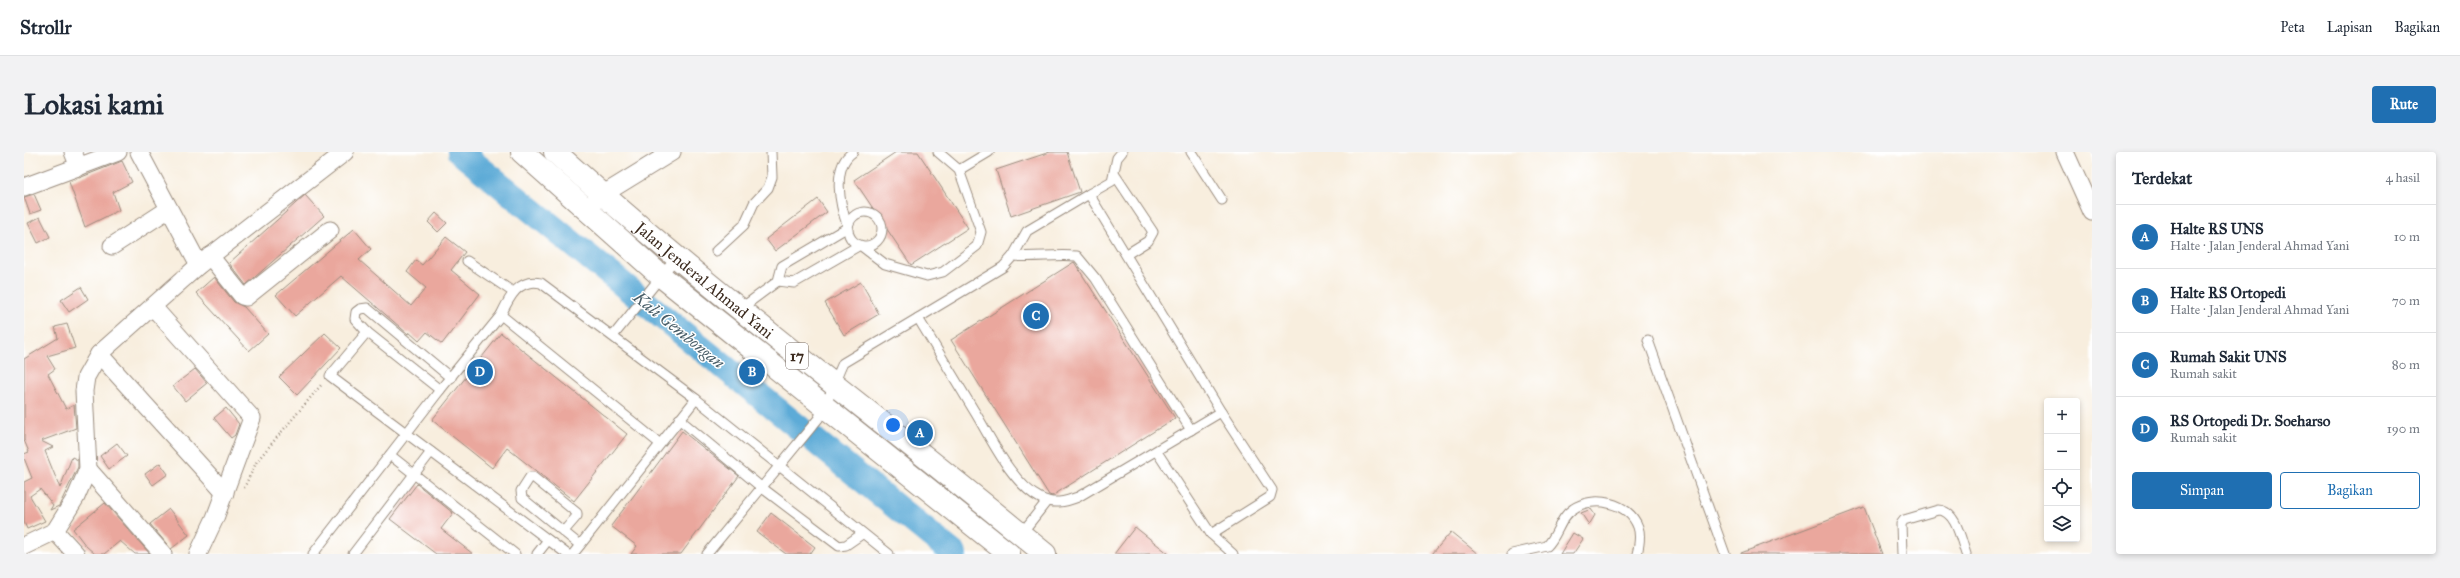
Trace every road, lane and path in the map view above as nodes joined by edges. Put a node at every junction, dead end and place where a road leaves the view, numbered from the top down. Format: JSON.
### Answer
{"nodes":[{"id":1,"x":118,"y":152,"type":"edge"},
{"id":2,"x":139,"y":152,"type":"edge"},
{"id":3,"x":345,"y":152,"type":"edge"},
{"id":4,"x":522,"y":152,"type":"edge"},
{"id":5,"x":555,"y":152,"type":"edge"},
{"id":6,"x":672,"y":152,"type":"edge"},
{"id":7,"x":771,"y":152,"type":"edge"},
{"id":8,"x":853,"y":152,"type":"edge"},
{"id":9,"x":938,"y":152,"type":"edge"},
{"id":10,"x":989,"y":152,"type":"edge"},
{"id":11,"x":1122,"y":152,"type":"edge"},
{"id":12,"x":1191,"y":152,"type":"edge"},
{"id":13,"x":2065,"y":152,"type":"edge"},
{"id":14,"x":76,"y":159,"type":"edge"},
{"id":15,"x":959,"y":170,"type":"junction"},
{"id":16,"x":1115,"y":174,"type":"junction"},
{"id":17,"x":24,"y":187,"type":"edge"},
{"id":18,"x":1089,"y":194,"type":"junction"},
{"id":19,"x":602,"y":195,"type":"junction"},
{"id":20,"x":1222,"y":200,"type":"dead end"},
{"id":21,"x":169,"y":209,"type":"junction"},
{"id":22,"x":586,"y":210,"type":"junction"},
{"id":23,"x":2092,"y":212,"type":"edge"},
{"id":24,"x":848,"y":227,"type":"junction"},
{"id":25,"x":330,"y":230,"type":"dead end"},
{"id":26,"x":860,"y":245,"type":"junction"},
{"id":27,"x":112,"y":246,"type":"dead end"},
{"id":28,"x":716,"y":251,"type":"dead end"},
{"id":29,"x":1127,"y":254,"type":"junction"},
{"id":30,"x":1013,"y":256,"type":"junction"},
{"id":31,"x":676,"y":258,"type":"junction"},
{"id":32,"x":204,"y":260,"type":"junction"},
{"id":33,"x":468,"y":261,"type":"dead end"},
{"id":34,"x":661,"y":276,"type":"junction"},
{"id":35,"x":778,"y":281,"type":"junction"},
{"id":36,"x":513,"y":292,"type":"junction"},
{"id":37,"x":153,"y":307,"type":"junction"},
{"id":38,"x":740,"y":308,"type":"junction"},
{"id":39,"x":500,"y":315,"type":"junction"},
{"id":40,"x":918,"y":318,"type":"junction"},
{"id":41,"x":367,"y":332,"type":"junction"},
{"id":42,"x":616,"y":333,"type":"junction"},
{"id":43,"x":1648,"y":340,"type":"dead end"},
{"id":44,"x":99,"y":354,"type":"junction"},
{"id":45,"x":330,"y":376,"type":"junction"},
{"id":46,"x":451,"y":378,"type":"junction"},
{"id":47,"x":440,"y":390,"type":"junction"},
{"id":48,"x":696,"y":399,"type":"junction"},
{"id":49,"x":825,"y":404,"type":"junction"},
{"id":50,"x":1221,"y":412,"type":"junction"},
{"id":51,"x":679,"y":419,"type":"junction"},
{"id":52,"x":1191,"y":430,"type":"junction"},
{"id":53,"x":406,"y":434,"type":"junction"},
{"id":54,"x":659,"y":443,"type":"junction"},
{"id":55,"x":431,"y":452,"type":"junction"},
{"id":56,"x":1157,"y":452,"type":"junction"},
{"id":57,"x":390,"y":455,"type":"junction"},
{"id":58,"x":933,"y":462,"type":"junction"},
{"id":59,"x":778,"y":467,"type":"junction"},
{"id":60,"x":88,"y":468,"type":"junction"},
{"id":61,"x":415,"y":474,"type":"junction"},
{"id":62,"x":919,"y":481,"type":"junction"},
{"id":63,"x":761,"y":487,"type":"junction"},
{"id":64,"x":244,"y":489,"type":"dead end"},
{"id":65,"x":225,"y":493,"type":"junction"},
{"id":66,"x":1047,"y":501,"type":"junction"},
{"id":67,"x":55,"y":531,"type":"junction"},
{"id":68,"x":564,"y":531,"type":"junction"},
{"id":69,"x":862,"y":534,"type":"junction"},
{"id":70,"x":1021,"y":534,"type":"junction"},
{"id":71,"x":1210,"y":534,"type":"junction"},
{"id":72,"x":548,"y":540,"type":"junction"},
{"id":73,"x":580,"y":545,"type":"junction"},
{"id":74,"x":24,"y":547,"type":"edge"},
{"id":75,"x":27,"y":554,"type":"edge"},
{"id":76,"x":76,"y":554,"type":"edge"},
{"id":77,"x":163,"y":554,"type":"edge"},
{"id":78,"x":198,"y":554,"type":"edge"},
{"id":79,"x":313,"y":554,"type":"edge"},
{"id":80,"x":353,"y":554,"type":"edge"},
{"id":81,"x":515,"y":554,"type":"edge"},
{"id":82,"x":536,"y":554,"type":"edge"},
{"id":83,"x":567,"y":554,"type":"edge"},
{"id":84,"x":573,"y":554,"type":"edge"},
{"id":85,"x":707,"y":554,"type":"edge"},
{"id":86,"x":889,"y":554,"type":"edge"},
{"id":87,"x":1009,"y":554,"type":"edge"},
{"id":88,"x":1045,"y":554,"type":"edge"},
{"id":89,"x":1233,"y":554,"type":"edge"},
{"id":90,"x":1512,"y":554,"type":"edge"},
{"id":91,"x":1637,"y":554,"type":"edge"},
{"id":92,"x":1725,"y":554,"type":"edge"},
{"id":93,"x":1902,"y":554,"type":"edge"},
{"id":94,"x":1966,"y":554,"type":"edge"}],
"edges":[{"from":1,"to":14,"type":"street"},
{"from":2,"to":21,"type":"street"},
{"from":3,"to":32,"type":"street"},
{"from":4,"to":22,"type":"highway","name":"Jalan Jenderal Ahmad Yani","number":"17"},
{"from":5,"to":19,"type":"highway","name":"Jalan Jenderal Ahmad Yani","number":"17"},
{"from":6,"to":19,"type":"street"},
{"from":7,"to":28,"type":"lane"},
{"from":8,"to":24,"type":"lane"},
{"from":9,"to":15,"type":"lane"},
{"from":10,"to":15,"type":"lane"},
{"from":11,"to":16,"type":"lane"},
{"from":12,"to":20,"type":"lane"},
{"from":13,"to":23,"type":"street"},
{"from":14,"to":17,"type":"street"},
{"from":15,"to":26,"type":"lane"},
{"from":16,"to":18,"type":"lane"},
{"from":16,"to":29,"type":"lane"},
{"from":18,"to":29,"type":"lane"},
{"from":18,"to":30,"type":"lane"},
{"from":19,"to":22,"type":"street"},
{"from":19,"to":31,"type":"highway","name":"Jalan Jenderal Ahmad Yani","number":"17"},
{"from":21,"to":27,"type":"street"},
{"from":21,"to":32,"type":"street"},
{"from":22,"to":34,"type":"highway","name":"Jalan Jenderal Ahmad Yani","number":"17"},
{"from":24,"to":26,"type":"lane"},
{"from":24,"to":26,"type":"lane"},
{"from":24,"to":35,"type":"lane"},
{"from":25,"to":32,"type":"street"},
{"from":26,"to":35,"type":"lane"},
{"from":29,"to":50,"type":"lane"},
{"from":30,"to":40,"type":"lane"},
{"from":30,"to":52,"type":"lane"},
{"from":31,"to":34,"type":"lane"},
{"from":31,"to":38,"type":"highway","name":"Jalan Jenderal Ahmad Yani","number":"17"},
{"from":32,"to":37,"type":"street"},
{"from":33,"to":36,"type":"lane"},
{"from":34,"to":42,"type":"lane"},
{"from":34,"to":49,"type":"highway","name":"Jalan Jenderal Ahmad Yani","number":"17"},
{"from":35,"to":38,"type":"lane"},
{"from":36,"to":39,"type":"lane"},
{"from":36,"to":42,"type":"lane"},
{"from":37,"to":44,"type":"street"},
{"from":37,"to":65,"type":"street"},
{"from":38,"to":49,"type":"highway","name":"Jalan Jenderal Ahmad Yani","number":"17"},
{"from":39,"to":46,"type":"lane"},
{"from":39,"to":54,"type":"lane"},
{"from":40,"to":49,"type":"lane"},
{"from":40,"to":66,"type":"lane"},
{"from":41,"to":45,"type":"lane"},
{"from":41,"to":46,"type":"lane"},
{"from":41,"to":47,"type":"lane"},
{"from":42,"to":48,"type":"lane"},
{"from":43,"to":92,"type":"lane"},
{"from":44,"to":60,"type":"street"},
{"from":44,"to":65,"type":"street"},
{"from":45,"to":53,"type":"lane"},
{"from":45,"to":64,"type":"path"},
{"from":46,"to":47,"type":"lane"},
{"from":47,"to":53,"type":"lane"},
{"from":48,"to":51,"type":"lane"},
{"from":48,"to":59,"type":"lane"},
{"from":49,"to":58,"type":"highway","name":"Jalan Jenderal Ahmad Yani","number":"17"},
{"from":49,"to":59,"type":"lane"},
{"from":49,"to":62,"type":"highway","name":"Jalan Jenderal Ahmad Yani","number":"17"},
{"from":50,"to":52,"type":"lane"},
{"from":50,"to":71,"type":"lane"},
{"from":51,"to":54,"type":"lane"},
{"from":51,"to":63,"type":"lane"},
{"from":52,"to":56,"type":"lane"},
{"from":53,"to":55,"type":"lane"},
{"from":53,"to":57,"type":"lane"},
{"from":54,"to":73,"type":"lane"},
{"from":55,"to":61,"type":"lane"},
{"from":55,"to":72,"type":"lane"},
{"from":56,"to":66,"type":"lane"},
{"from":56,"to":71,"type":"lane"},
{"from":57,"to":61,"type":"lane"},
{"from":57,"to":79,"type":"lane"},
{"from":58,"to":62,"type":"highway"},
{"from":58,"to":70,"type":"highway","name":"Jalan Jenderal Ahmad Yani","number":"17"},
{"from":59,"to":63,"type":"lane"},
{"from":59,"to":69,"type":"lane"},
{"from":60,"to":67,"type":"street"},
{"from":60,"to":77,"type":"street"},
{"from":61,"to":80,"type":"lane"},
{"from":61,"to":81,"type":"lane"},
{"from":62,"to":87,"type":"highway","name":"Jalan Jenderal Ahmad Yani","number":"17"},
{"from":63,"to":69,"type":"lane"},
{"from":63,"to":85,"type":"lane"},
{"from":65,"to":78,"type":"street"},
{"from":66,"to":70,"type":"lane"},
{"from":67,"to":74,"type":"street"},
{"from":67,"to":76,"type":"street"},
{"from":68,"to":68,"type":"lane"},
{"from":68,"to":73,"type":"lane"},
{"from":69,"to":86,"type":"lane"},
{"from":70,"to":88,"type":"highway","name":"Jalan Jenderal Ahmad Yani","number":"17"},
{"from":71,"to":89,"type":"lane"},
{"from":72,"to":82,"type":"lane"},
{"from":72,"to":83,"type":"lane"},
{"from":73,"to":84,"type":"lane"},
{"from":74,"to":75,"type":"street"},
{"from":90,"to":91,"type":"lane"},
{"from":93,"to":94,"type":"lane"}]}
